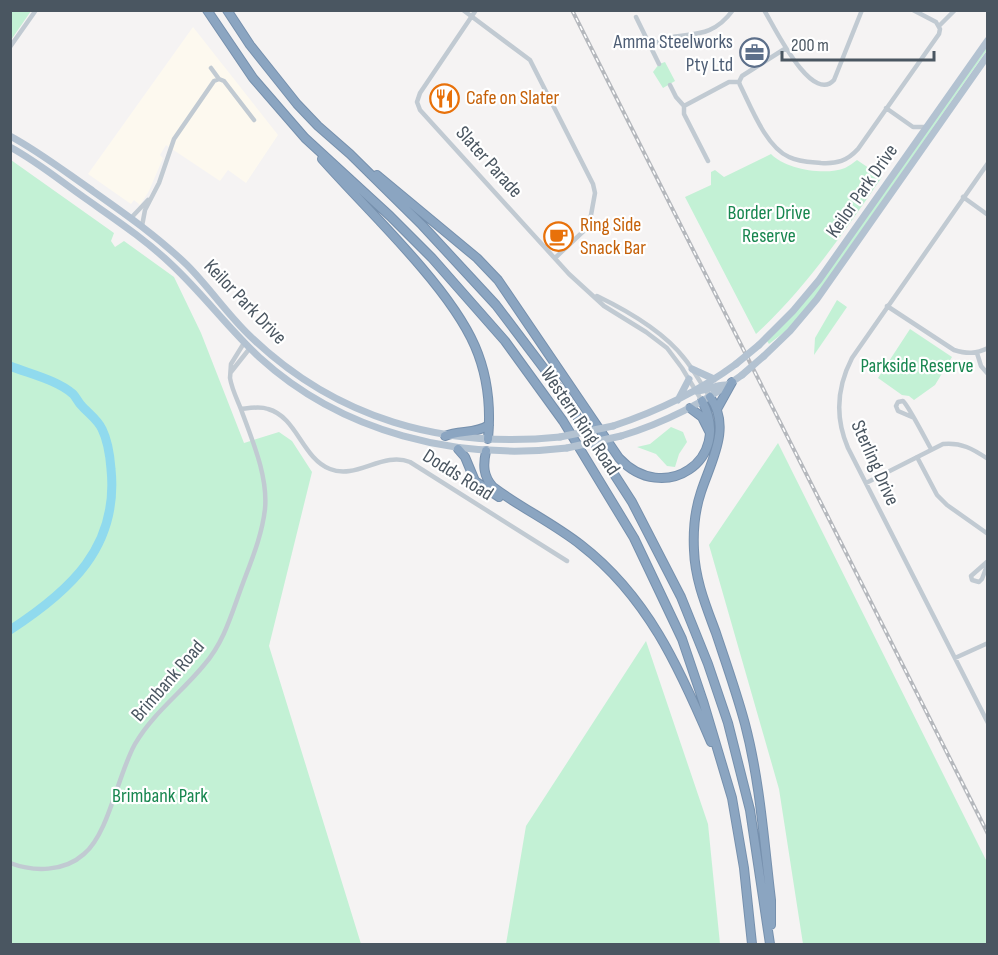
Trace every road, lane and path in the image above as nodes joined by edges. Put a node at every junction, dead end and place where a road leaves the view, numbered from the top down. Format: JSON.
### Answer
{"nodes":[{"id":1,"x":36,"y":10,"type":"edge"},
{"id":2,"x":207,"y":10,"type":"edge"},
{"id":3,"x":227,"y":10,"type":"edge"},
{"id":4,"x":463,"y":10,"type":"edge"},
{"id":5,"x":476,"y":10,"type":"edge"},
{"id":6,"x":733,"y":10,"type":"edge"},
{"id":7,"x":764,"y":10,"type":"edge"},
{"id":8,"x":862,"y":10,"type":"edge"},
{"id":9,"x":913,"y":10,"type":"edge"},
{"id":10,"x":955,"y":10,"type":"edge"},
{"id":11,"x":472,"y":17,"type":"junction"},
{"id":12,"x":636,"y":17,"type":"dead end"},
{"id":13,"x":939,"y":26,"type":"junction"},
{"id":14,"x":987,"y":40,"type":"edge"},
{"id":15,"x":651,"y":46,"type":"junction"},
{"id":16,"x":10,"y":47,"type":"edge"},
{"id":17,"x":786,"y":48,"type":"junction"},
{"id":18,"x":987,"y":55,"type":"edge"},
{"id":19,"x":659,"y":64,"type":"dead end"},
{"id":20,"x":211,"y":68,"type":"dead end"},
{"id":21,"x":219,"y":79,"type":"junction"},
{"id":22,"x":739,"y":82,"type":"junction"},
{"id":23,"x":670,"y":85,"type":"dead end"},
{"id":24,"x":684,"y":106,"type":"junction"},
{"id":25,"x":886,"y":108,"type":"junction"},
{"id":26,"x":254,"y":120,"type":"dead end"},
{"id":27,"x":913,"y":127,"type":"junction"},
{"id":28,"x":927,"y":127,"type":"junction"},
{"id":29,"x":10,"y":136,"type":"edge"},
{"id":30,"x":305,"y":138,"type":"junction"},
{"id":31,"x":917,"y":140,"type":"junction"},
{"id":32,"x":10,"y":147,"type":"edge"},
{"id":33,"x":350,"y":154,"type":"junction"},
{"id":34,"x":708,"y":161,"type":"dead end"},
{"id":35,"x":987,"y":163,"type":"edge"},
{"id":36,"x":152,"y":196,"type":"junction"},
{"id":37,"x":963,"y":198,"type":"junction"},
{"id":38,"x":987,"y":214,"type":"edge"},
{"id":39,"x":131,"y":218,"type":"junction"},
{"id":40,"x":142,"y":226,"type":"junction"},
{"id":41,"x":127,"y":227,"type":"junction"},
{"id":42,"x":555,"y":258,"type":"junction"},
{"id":43,"x":592,"y":294,"type":"junction"},
{"id":44,"x":888,"y":306,"type":"junction"},
{"id":45,"x":250,"y":336,"type":"junction"},
{"id":46,"x":247,"y":346,"type":"junction"},
{"id":47,"x":987,"y":348,"type":"edge"},
{"id":48,"x":977,"y":353,"type":"junction"},
{"id":49,"x":692,"y":369,"type":"junction"},
{"id":50,"x":987,"y":374,"type":"edge"},
{"id":51,"x":689,"y":379,"type":"junction"},
{"id":52,"x":714,"y":379,"type":"junction"},
{"id":53,"x":729,"y":384,"type":"junction"},
{"id":54,"x":696,"y":391,"type":"junction"},
{"id":55,"x":707,"y":391,"type":"junction"},
{"id":56,"x":678,"y":400,"type":"junction"},
{"id":57,"x":702,"y":401,"type":"junction"},
{"id":58,"x":690,"y":408,"type":"junction"},
{"id":59,"x":241,"y":409,"type":"junction"},
{"id":60,"x":717,"y":409,"type":"junction"},
{"id":61,"x":912,"y":417,"type":"dead end"},
{"id":62,"x":489,"y":425,"type":"junction"},
{"id":63,"x":710,"y":435,"type":"junction"},
{"id":64,"x":446,"y":436,"type":"junction"},
{"id":65,"x":488,"y":439,"type":"junction"},
{"id":66,"x":458,"y":448,"type":"junction"},
{"id":67,"x":931,"y":449,"type":"junction"},
{"id":68,"x":486,"y":451,"type":"junction"},
{"id":69,"x":916,"y":457,"type":"junction"},
{"id":70,"x":987,"y":459,"type":"edge"},
{"id":71,"x":866,"y":483,"type":"junction"},
{"id":72,"x":545,"y":521,"type":"junction"},
{"id":73,"x":987,"y":534,"type":"edge"},
{"id":74,"x":567,"y":561,"type":"dead end"},
{"id":75,"x":987,"y":643,"type":"edge"},
{"id":76,"x":955,"y":658,"type":"junction"},
{"id":77,"x":987,"y":723,"type":"edge"},
{"id":78,"x":724,"y":773,"type":"junction"},
{"id":79,"x":10,"y":863,"type":"edge"},
{"id":80,"x":753,"y":945,"type":"edge"},
{"id":81,"x":771,"y":945,"type":"edge"}],
"edges":[{"from":1,"to":16,"type":"street"},
{"from":2,"to":30,"type":"highway","name":"Western Ring Road"},
{"from":3,"to":33,"type":"highway","name":"Western Ring Road"},
{"from":4,"to":11,"type":"street"},
{"from":5,"to":11,"type":"street","name":"Slater Parade"},
{"from":6,"to":15,"type":"street"},
{"from":7,"to":17,"type":"street"},
{"from":8,"to":17,"type":"street"},
{"from":9,"to":13,"type":"street"},
{"from":10,"to":13,"type":"street"},
{"from":11,"to":42,"type":"street"},
{"from":11,"to":42,"type":"street","name":"Slater Parade"},
{"from":12,"to":15,"type":"street"},
{"from":13,"to":25,"type":"street"},
{"from":14,"to":28,"type":"main road","name":"Keilor Park Drive"},
{"from":15,"to":19,"type":"street"},
{"from":17,"to":22,"type":"street"},
{"from":18,"to":53,"type":"main road","name":"Keilor Park Drive","bridge":true},
{"from":20,"to":21,"type":"street"},
{"from":21,"to":26,"type":"street"},
{"from":21,"to":36,"type":"street"},
{"from":22,"to":24,"type":"street"},
{"from":22,"to":25,"type":"street"},
{"from":23,"to":24,"type":"street"},
{"from":24,"to":34,"type":"street"},
{"from":25,"to":27,"type":"street"},
{"from":27,"to":28,"type":"street"},
{"from":27,"to":31,"type":"street"},
{"from":28,"to":31,"type":"main road","name":"Keilor Park Drive"},
{"from":29,"to":39,"type":"main road","name":"Keilor Park Drive"},
{"from":30,"to":62,"type":"highway"},
{"from":30,"to":78,"type":"highway","name":"Western Ring Road"},
{"from":31,"to":52,"type":"main road","name":"Keilor Park Drive","bridge":true},
{"from":32,"to":41,"type":"main road","name":"Keilor Park Drive"},
{"from":33,"to":63,"type":"highway"},
{"from":33,"to":81,"type":"highway","name":"Western Ring Road"},
{"from":35,"to":37,"type":"street","name":"Sterling Drive"},
{"from":36,"to":39,"type":"street"},
{"from":36,"to":40,"type":"street"},
{"from":37,"to":38,"type":"street"},
{"from":37,"to":44,"type":"street","name":"Sterling Drive"},
{"from":39,"to":40,"type":"main road","name":"Keilor Park Drive"},
{"from":39,"to":41,"type":"main road"},
{"from":40,"to":45,"type":"main road","name":"Keilor Park Drive"},
{"from":41,"to":46,"type":"main road","name":"Keilor Park Drive"},
{"from":42,"to":43,"type":"street","name":"Slater Parade"},
{"from":43,"to":49,"type":"street","name":"Slater Parade"},
{"from":43,"to":51,"type":"street","name":"Slater Parade"},
{"from":44,"to":48,"type":"street"},
{"from":44,"to":71,"type":"street","name":"Sterling Drive"},
{"from":45,"to":46,"type":"main road"},
{"from":45,"to":64,"type":"main road","name":"Keilor Park Drive"},
{"from":46,"to":59,"type":"street","name":"Brimbank Road"},
{"from":46,"to":66,"type":"main road","name":"Keilor Park Drive"},
{"from":47,"to":48,"type":"street"},
{"from":48,"to":50,"type":"street"},
{"from":49,"to":52,"type":"main road"},
{"from":49,"to":55,"type":"street","name":"Slater Parade"},
{"from":51,"to":54,"type":"street","name":"Slater Parade"},
{"from":51,"to":56,"type":"main road"},
{"from":52,"to":55,"type":"main road","name":"Keilor Park Drive"},
{"from":53,"to":55,"type":"main road","name":"Keilor Park Drive"},
{"from":53,"to":60,"type":"highway"},
{"from":54,"to":55,"type":"main road","name":"Keilor Park Drive"},
{"from":54,"to":56,"type":"main road","name":"Keilor Park Drive"},
{"from":54,"to":57,"type":"street","name":"Slater Parade"},
{"from":55,"to":57,"type":"main road","name":"Keilor Park Drive"},
{"from":55,"to":60,"type":"highway"},
{"from":56,"to":65,"type":"main road","name":"Keilor Park Drive","bridge":true},
{"from":57,"to":58,"type":"main road","name":"Keilor Park Drive"},
{"from":57,"to":63,"type":"highway"},
{"from":58,"to":63,"type":"highway"},
{"from":58,"to":68,"type":"main road","name":"Keilor Park Drive","bridge":true},
{"from":59,"to":74,"type":"street","name":"Dodds Road"},
{"from":59,"to":79,"type":"street","name":"Brimbank Road"},
{"from":60,"to":81,"type":"highway"},
{"from":61,"to":67,"type":"street"},
{"from":62,"to":64,"type":"highway"},
{"from":62,"to":65,"type":"highway"},
{"from":64,"to":65,"type":"main road","name":"Keilor Park Drive"},
{"from":65,"to":68,"type":"main road"},
{"from":66,"to":68,"type":"main road","name":"Keilor Park Drive"},
{"from":66,"to":72,"type":"highway"},
{"from":67,"to":69,"type":"street"},
{"from":67,"to":70,"type":"street"},
{"from":68,"to":72,"type":"highway"},
{"from":69,"to":71,"type":"street"},
{"from":69,"to":73,"type":"street"},
{"from":71,"to":76,"type":"street","name":"Sterling Drive"},
{"from":72,"to":78,"type":"highway"},
{"from":75,"to":76,"type":"street"},
{"from":76,"to":77,"type":"street","name":"Sterling Drive"},
{"from":78,"to":80,"type":"highway","name":"Western Ring Road"}]}
